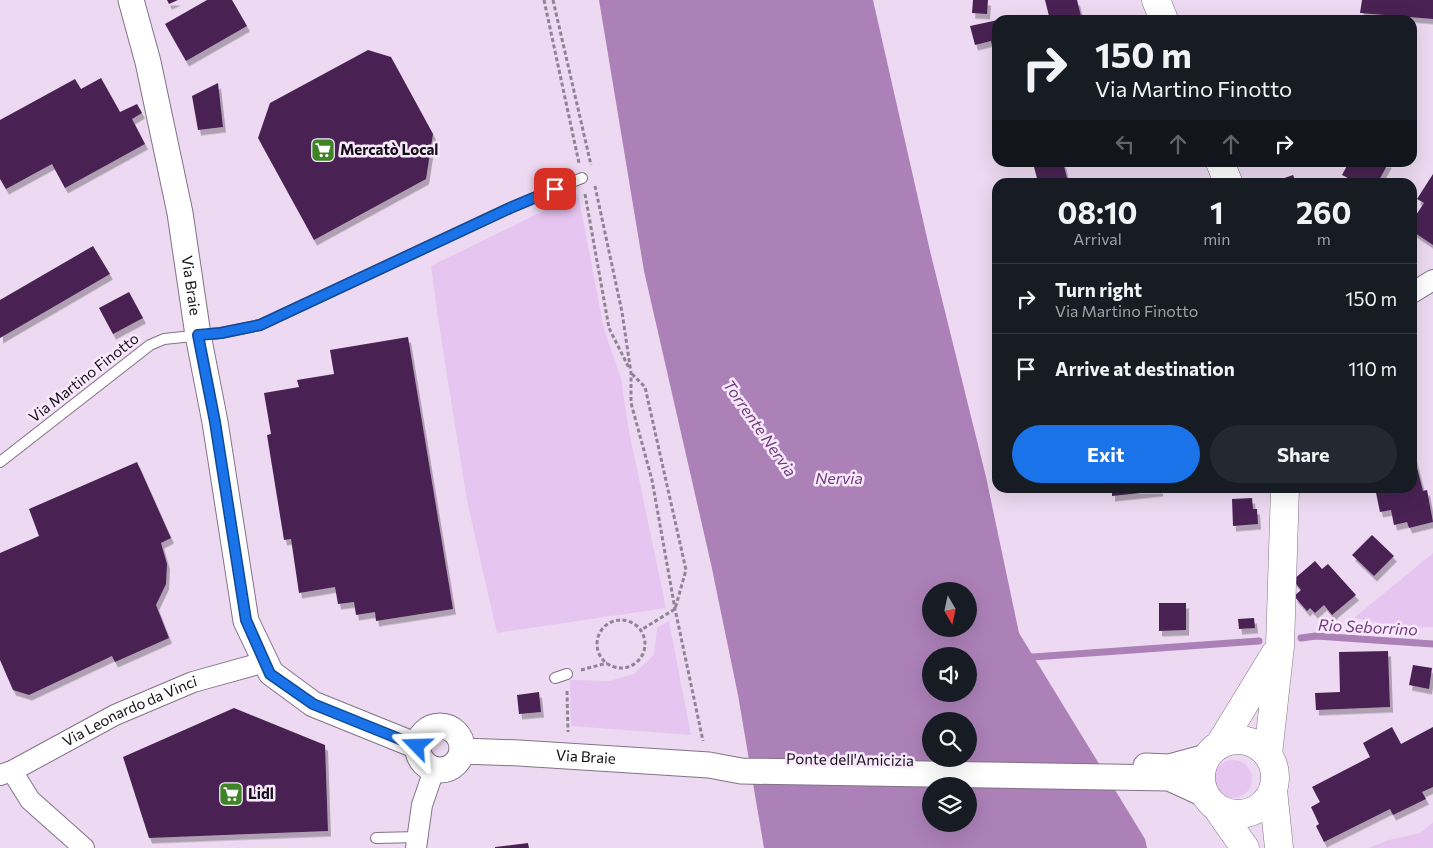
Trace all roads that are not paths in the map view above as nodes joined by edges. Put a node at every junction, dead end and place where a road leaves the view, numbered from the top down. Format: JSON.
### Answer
{"nodes":[{"id":1,"x":131,"y":0,"type":"edge"},
{"id":2,"x":1156,"y":0,"type":"edge"},
{"id":3,"x":1162,"y":15,"type":"edge"},
{"id":4,"x":582,"y":178,"type":"road end"},
{"id":5,"x":1433,"y":280,"type":"edge"},
{"id":6,"x":1417,"y":290,"type":"edge"},
{"id":7,"x":198,"y":335,"type":"junction"},
{"id":8,"x":0,"y":462,"type":"edge"},
{"id":9,"x":1285,"y":493,"type":"edge"},
{"id":10,"x":1280,"y":646,"type":"junction"},
{"id":11,"x":265,"y":662,"type":"junction"},
{"id":12,"x":566,"y":674,"type":"road end"},
{"id":13,"x":555,"y":678,"type":"dead end"},
{"id":14,"x":417,"y":746,"type":"junction"},
{"id":15,"x":462,"y":751,"type":"junction"},
{"id":16,"x":1213,"y":751,"type":"junction"},
{"id":17,"x":1268,"y":754,"type":"junction"},
{"id":18,"x":741,"y":764,"type":"joint"},
{"id":19,"x":4,"y":769,"type":"edge"},
{"id":20,"x":434,"y":770,"type":"junction"},
{"id":21,"x":1169,"y":773,"type":"junction"},
{"id":22,"x":1273,"y":790,"type":"junction"},
{"id":23,"x":1211,"y":801,"type":"junction"},
{"id":24,"x":376,"y":838,"type":"dead end"},
{"id":25,"x":417,"y":842,"type":"edge"},
{"id":26,"x":84,"y":848,"type":"edge"},
{"id":27,"x":1245,"y":848,"type":"edge"},
{"id":28,"x":1279,"y":848,"type":"edge"}],
"edges":[{"from":1,"to":7,"type":"street","name":"Via Braie"},
{"from":2,"to":3,"type":"main road"},
{"from":4,"to":7,"type":"lane","name":"Via Martino Finotto"},
{"from":5,"to":6,"type":"street"},
{"from":7,"to":8,"type":"lane","name":"Via Martino Finotto"},
{"from":7,"to":11,"type":"street","name":"Via Braie"},
{"from":9,"to":10,"type":"main road"},
{"from":10,"to":16,"type":"main road"},
{"from":10,"to":17,"type":"main road"},
{"from":11,"to":14,"type":"street","name":"Via Braie"},
{"from":11,"to":19,"type":"street","name":"Via Leonardo da Vinci"},
{"from":12,"to":13,"type":"lane"},
{"from":14,"to":15,"type":"street"},
{"from":14,"to":20,"type":"street"},
{"from":15,"to":18,"type":"street","name":"Via Braie"},
{"from":15,"to":20,"type":"street"},
{"from":16,"to":17,"type":"main road"},
{"from":16,"to":21,"type":"street"},
{"from":16,"to":23,"type":"main road"},
{"from":17,"to":22,"type":"main road"},
{"from":18,"to":21,"type":"street","name":"Ponte dell'Amicizia"},
{"from":19,"to":26,"type":"street"},
{"from":20,"to":25,"type":"street"},
{"from":21,"to":23,"type":"street"},
{"from":22,"to":23,"type":"main road"},
{"from":22,"to":28,"type":"main road"},
{"from":23,"to":27,"type":"main road"},
{"from":24,"to":25,"type":"lane"}]}
